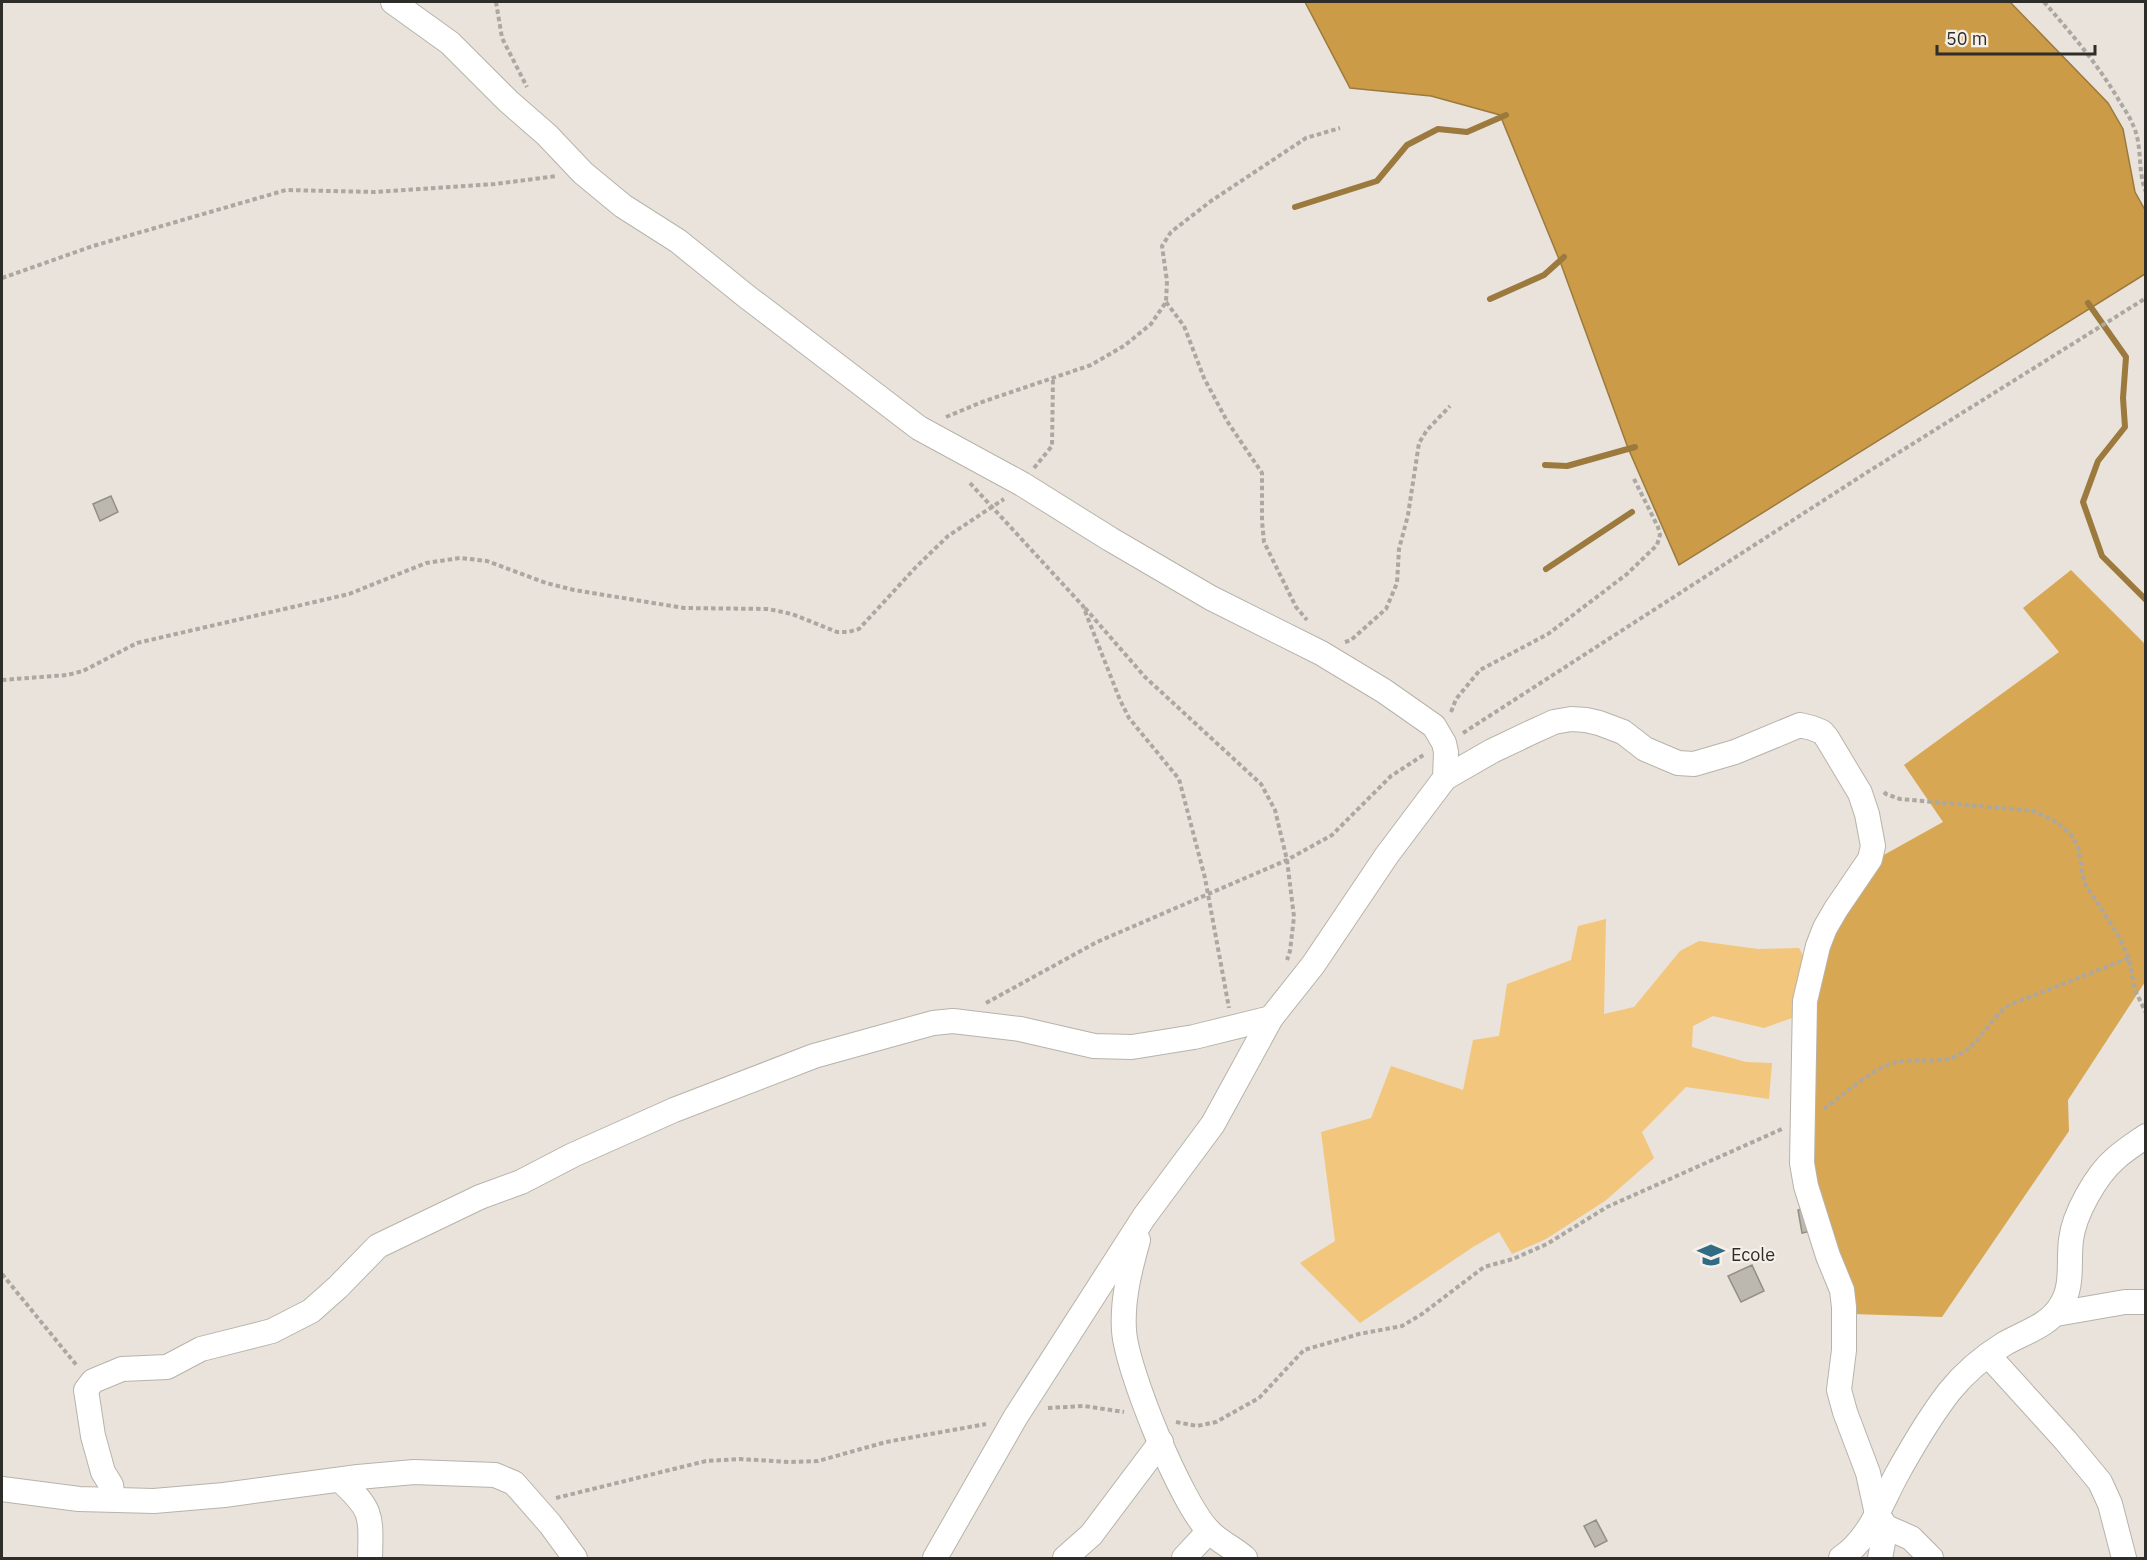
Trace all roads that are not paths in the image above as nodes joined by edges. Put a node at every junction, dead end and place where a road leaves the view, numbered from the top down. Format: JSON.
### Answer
{"nodes":[{"id":1,"x":393,"y":2,"type":"edge"},
{"id":2,"x":1445,"y":778,"type":"junction"},
{"id":3,"x":1271,"y":1018,"type":"junction"},
{"id":4,"x":2145,"y":1136,"type":"edge"},
{"id":5,"x":1144,"y":1217,"type":"junction"},
{"id":6,"x":2145,"y":1302,"type":"edge"},
{"id":7,"x":2056,"y":1314,"type":"junction"},
{"id":8,"x":1988,"y":1355,"type":"junction"},
{"id":9,"x":1161,"y":1442,"type":"junction"},
{"id":10,"x":340,"y":1480,"type":"junction"},
{"id":11,"x":2,"y":1489,"type":"edge"},
{"id":12,"x":113,"y":1499,"type":"junction"},
{"id":13,"x":1882,"y":1521,"type":"junction"},
{"id":14,"x":1209,"y":1531,"type":"junction"},
{"id":15,"x":370,"y":1558,"type":"edge"},
{"id":16,"x":575,"y":1558,"type":"edge"},
{"id":17,"x":935,"y":1558,"type":"edge"},
{"id":18,"x":1065,"y":1558,"type":"edge"},
{"id":19,"x":1184,"y":1558,"type":"edge"},
{"id":20,"x":1245,"y":1558,"type":"edge"},
{"id":21,"x":1841,"y":1558,"type":"edge"},
{"id":22,"x":1880,"y":1558,"type":"edge"},
{"id":23,"x":1931,"y":1558,"type":"edge"},
{"id":24,"x":2124,"y":1558,"type":"edge"}],
"edges":[{"from":1,"to":2,"type":"street"},
{"from":2,"to":3,"type":"street"},
{"from":2,"to":13,"type":"street"},
{"from":3,"to":5,"type":"street"},
{"from":3,"to":12,"type":"street"},
{"from":4,"to":7,"type":"street"},
{"from":5,"to":9,"type":"street"},
{"from":5,"to":17,"type":"street"},
{"from":6,"to":7,"type":"street"},
{"from":7,"to":8,"type":"street"},
{"from":8,"to":13,"type":"street"},
{"from":8,"to":24,"type":"street"},
{"from":9,"to":14,"type":"street"},
{"from":9,"to":18,"type":"street"},
{"from":10,"to":12,"type":"street"},
{"from":10,"to":15,"type":"street"},
{"from":10,"to":16,"type":"street"},
{"from":11,"to":12,"type":"street"},
{"from":13,"to":21,"type":"street"},
{"from":13,"to":22,"type":"street"},
{"from":13,"to":23,"type":"street"},
{"from":14,"to":19,"type":"street"},
{"from":14,"to":20,"type":"street"}]}
